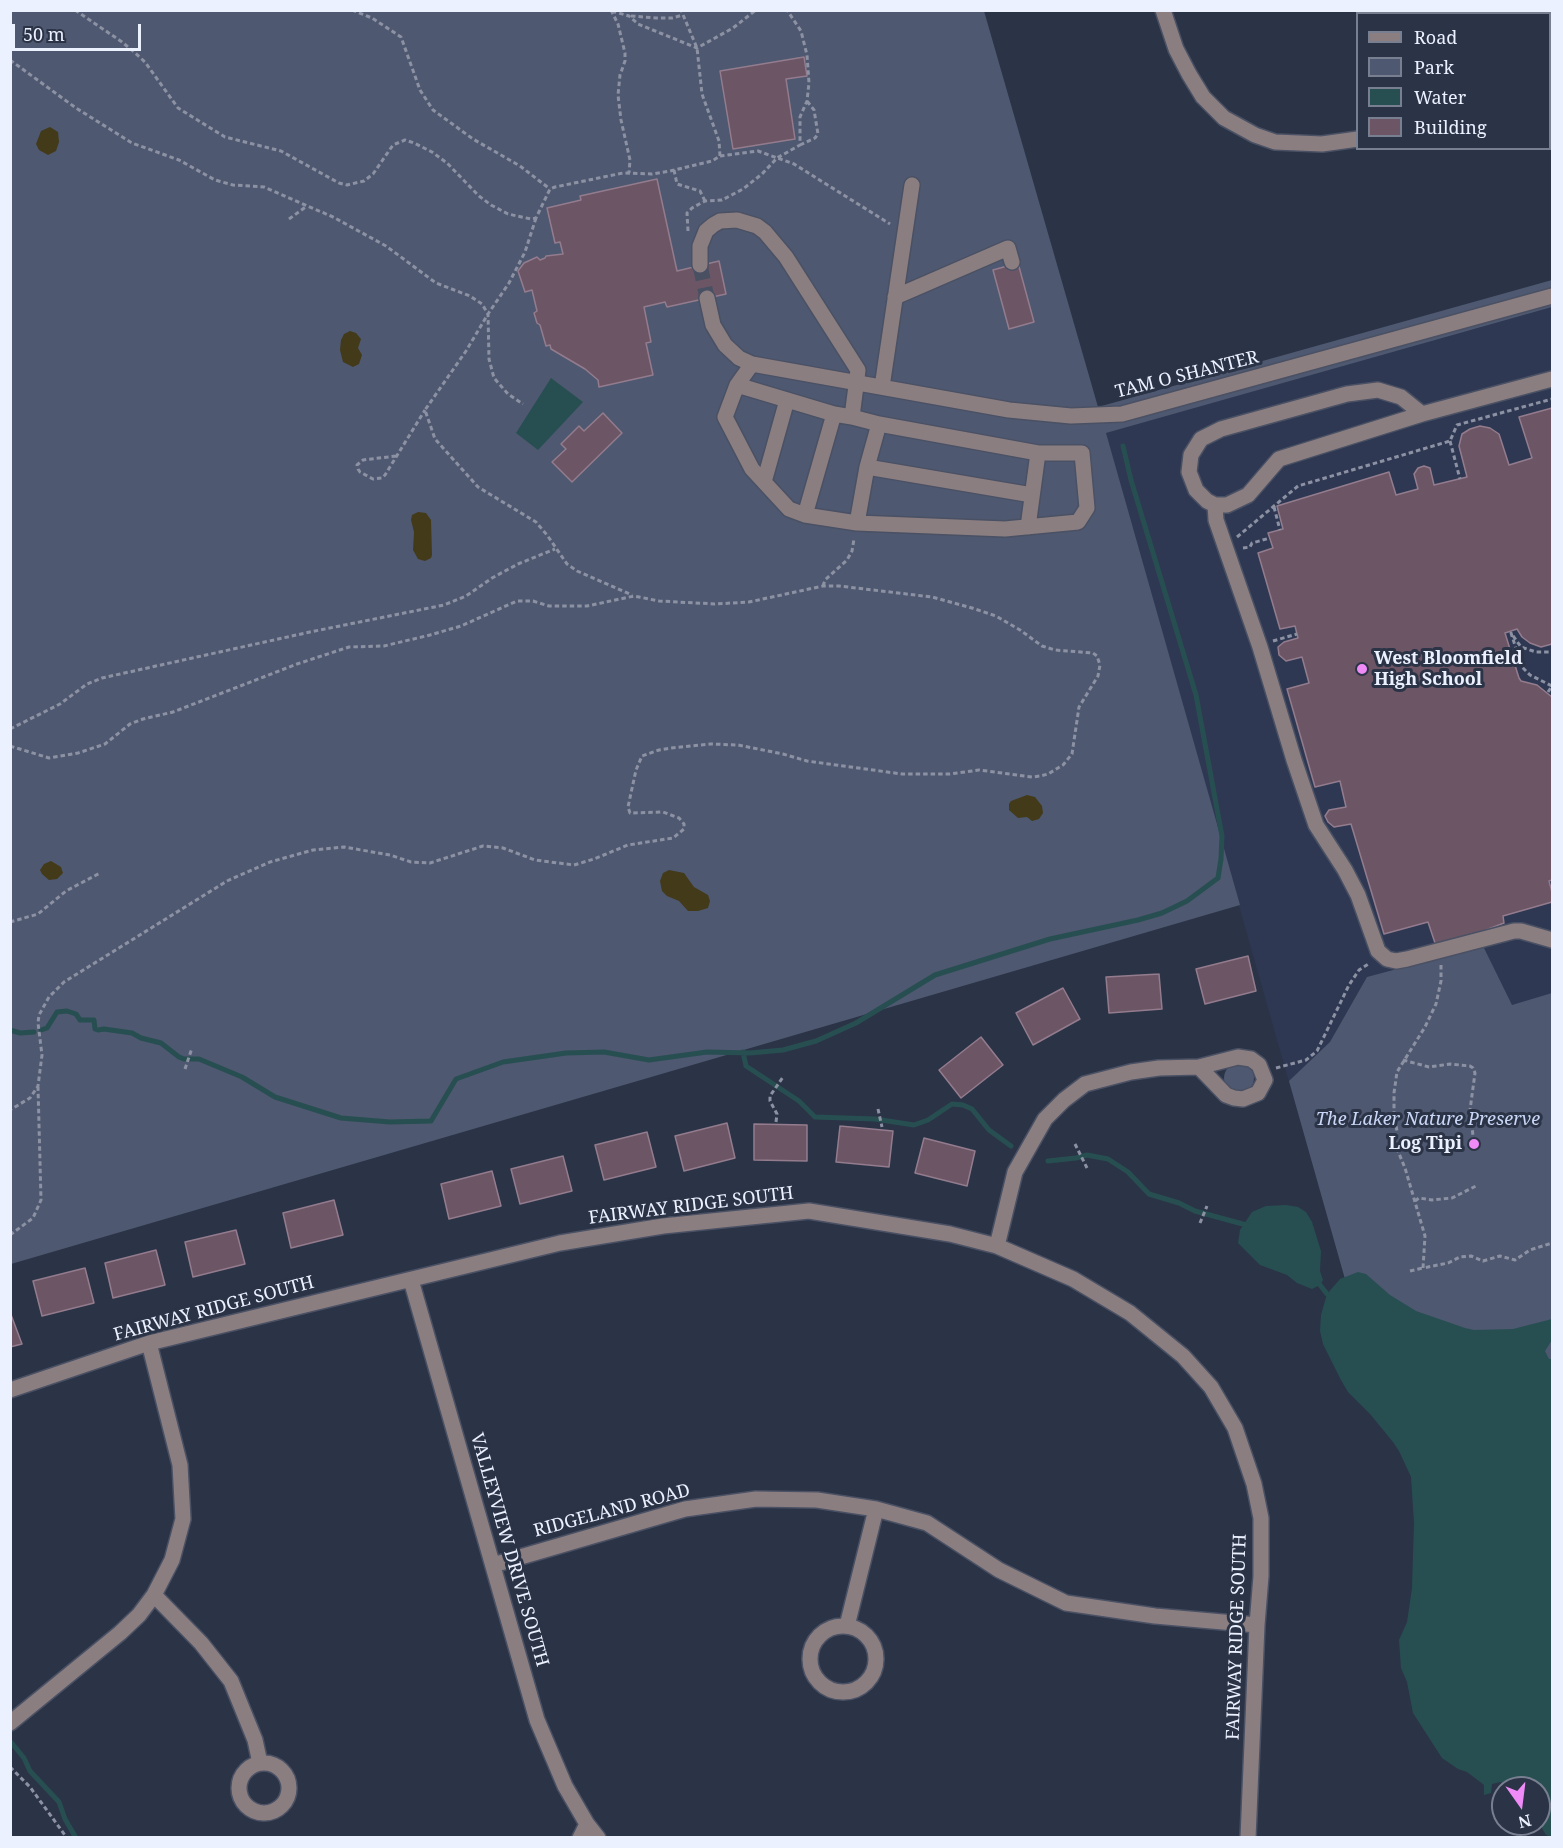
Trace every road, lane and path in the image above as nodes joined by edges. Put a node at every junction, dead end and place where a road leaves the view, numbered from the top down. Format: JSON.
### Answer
{"nodes":[{"id":1,"x":75,"y":10,"type":"edge"},
{"id":2,"x":352,"y":10,"type":"edge"},
{"id":3,"x":756,"y":10,"type":"edge"},
{"id":4,"x":788,"y":10,"type":"edge"},
{"id":5,"x":1163,"y":10,"type":"edge"},
{"id":6,"x":612,"y":11,"type":"edge"},
{"id":7,"x":682,"y":13,"type":"edge"},
{"id":8,"x":629,"y":16,"type":"junction"},
{"id":9,"x":697,"y":48,"type":"junction"},
{"id":10,"x":10,"y":60,"type":"edge"},
{"id":11,"x":807,"y":101,"type":"junction"},
{"id":12,"x":1356,"y":139,"type":"edge"},
{"id":13,"x":800,"y":145,"type":"junction"},
{"id":14,"x":720,"y":156,"type":"junction"},
{"id":15,"x":777,"y":158,"type":"junction"},
{"id":16,"x":674,"y":170,"type":"junction"},
{"id":17,"x":629,"y":173,"type":"junction"},
{"id":18,"x":912,"y":185,"type":"dead end"},
{"id":19,"x":550,"y":189,"type":"junction"},
{"id":20,"x":705,"y":201,"type":"junction"},
{"id":21,"x":307,"y":206,"type":"junction"},
{"id":22,"x":536,"y":218,"type":"junction"},
{"id":23,"x":289,"y":219,"type":"dead end"},
{"id":24,"x":904,"y":233,"type":"junction"},
{"id":25,"x":700,"y":246,"type":"junction"},
{"id":26,"x":1012,"y":262,"type":"dead end"},
{"id":27,"x":700,"y":265,"type":"tunnel mouth"},
{"id":28,"x":1552,"y":296,"type":"edge"},
{"id":29,"x":895,"y":297,"type":"junction"},
{"id":30,"x":707,"y":298,"type":"tunnel mouth"},
{"id":31,"x":488,"y":314,"type":"junction"},
{"id":32,"x":752,"y":364,"type":"junction"},
{"id":33,"x":1552,"y":379,"type":"edge"},
{"id":34,"x":856,"y":382,"type":"junction"},
{"id":35,"x":737,"y":385,"type":"junction"},
{"id":36,"x":882,"y":387,"type":"junction"},
{"id":37,"x":1552,"y":399,"type":"edge"},
{"id":38,"x":787,"y":400,"type":"junction"},
{"id":39,"x":523,"y":404,"type":"dead end"},
{"id":40,"x":425,"y":410,"type":"junction"},
{"id":41,"x":834,"y":414,"type":"junction"},
{"id":42,"x":1422,"y":414,"type":"junction"},
{"id":43,"x":852,"y":417,"type":"junction"},
{"id":44,"x":879,"y":424,"type":"junction"},
{"id":45,"x":1450,"y":441,"type":"junction"},
{"id":46,"x":1038,"y":453,"type":"junction"},
{"id":47,"x":396,"y":456,"type":"junction"},
{"id":48,"x":867,"y":467,"type":"junction"},
{"id":49,"x":1460,"y":479,"type":"dead end"},
{"id":50,"x":764,"y":483,"type":"junction"},
{"id":51,"x":1032,"y":495,"type":"junction"},
{"id":52,"x":1215,"y":505,"type":"junction"},
{"id":53,"x":1274,"y":507,"type":"junction"},
{"id":54,"x":805,"y":516,"type":"junction"},
{"id":55,"x":857,"y":523,"type":"junction"},
{"id":56,"x":1028,"y":527,"type":"junction"},
{"id":57,"x":1280,"y":530,"type":"dead end"},
{"id":58,"x":1270,"y":538,"type":"dead end"},
{"id":59,"x":1225,"y":547,"type":"junction"},
{"id":60,"x":555,"y":549,"type":"junction"},
{"id":61,"x":823,"y":586,"type":"junction"},
{"id":62,"x":634,"y":596,"type":"junction"},
{"id":63,"x":1297,"y":634,"type":"dead end"},
{"id":64,"x":1259,"y":645,"type":"junction"},
{"id":65,"x":1552,"y":651,"type":"edge"},
{"id":66,"x":1548,"y":692,"type":"dead end"},
{"id":67,"x":10,"y":729,"type":"edge"},
{"id":68,"x":10,"y":746,"type":"edge"},
{"id":69,"x":100,"y":873,"type":"dead end"},
{"id":70,"x":10,"y":922,"type":"edge"},
{"id":71,"x":1552,"y":940,"type":"edge"},
{"id":72,"x":1438,"y":952,"type":"junction"},
{"id":73,"x":1381,"y":955,"type":"junction"},
{"id":74,"x":192,"y":1047,"type":"dead end"},
{"id":75,"x":1403,"y":1060,"type":"junction"},
{"id":76,"x":1199,"y":1067,"type":"junction"},
{"id":77,"x":185,"y":1069,"type":"dead end"},
{"id":78,"x":1262,"y":1070,"type":"junction"},
{"id":79,"x":783,"y":1077,"type":"dead end"},
{"id":80,"x":38,"y":1086,"type":"junction"},
{"id":81,"x":878,"y":1109,"type":"dead end"},
{"id":82,"x":10,"y":1110,"type":"edge"},
{"id":83,"x":776,"y":1122,"type":"dead end"},
{"id":84,"x":882,"y":1127,"type":"dead end"},
{"id":85,"x":1075,"y":1144,"type":"dead end"},
{"id":86,"x":1474,"y":1144,"type":"dead end"},
{"id":87,"x":1088,"y":1168,"type":"dead end"},
{"id":88,"x":1476,"y":1186,"type":"dead end"},
{"id":89,"x":1415,"y":1201,"type":"junction"},
{"id":90,"x":1207,"y":1206,"type":"dead end"},
{"id":91,"x":1200,"y":1223,"type":"dead end"},
{"id":92,"x":10,"y":1236,"type":"edge"},
{"id":93,"x":1552,"y":1244,"type":"edge"},
{"id":94,"x":997,"y":1246,"type":"junction"},
{"id":95,"x":1423,"y":1268,"type":"junction"},
{"id":96,"x":1410,"y":1271,"type":"dead end"},
{"id":97,"x":411,"y":1280,"type":"junction"},
{"id":98,"x":149,"y":1343,"type":"junction"},
{"id":99,"x":10,"y":1390,"type":"edge"},
{"id":100,"x":876,"y":1509,"type":"junction"},
{"id":101,"x":493,"y":1565,"type":"junction"},
{"id":102,"x":154,"y":1595,"type":"junction"},
{"id":103,"x":1257,"y":1625,"type":"junction"},
{"id":104,"x":847,"y":1626,"type":"junction"},
{"id":105,"x":10,"y":1723,"type":"edge"},
{"id":106,"x":260,"y":1763,"type":"dead end"},
{"id":107,"x":10,"y":1767,"type":"edge"},
{"id":108,"x":583,"y":1831,"type":"edge"},
{"id":109,"x":67,"y":1838,"type":"edge"},
{"id":110,"x":598,"y":1838,"type":"edge"},
{"id":111,"x":1248,"y":1838,"type":"edge"}],
"edges":[{"from":1,"to":22,"type":"path"},
{"from":2,"to":19,"type":"path"},
{"from":3,"to":9,"type":"path"},
{"from":4,"to":11,"type":"path"},
{"from":5,"to":12,"type":"street"},
{"from":6,"to":8,"type":"path"},
{"from":6,"to":17,"type":"path"},
{"from":7,"to":8,"type":"path"},
{"from":7,"to":9,"type":"path"},
{"from":8,"to":9,"type":"path"},
{"from":9,"to":14,"type":"path"},
{"from":10,"to":21,"type":"path"},
{"from":11,"to":13,"type":"path"},
{"from":11,"to":13,"type":"path"},
{"from":13,"to":15,"type":"path"},
{"from":14,"to":15,"type":"path"},
{"from":14,"to":16,"type":"path"},
{"from":15,"to":20,"type":"path"},
{"from":15,"to":24,"type":"path"},
{"from":16,"to":17,"type":"path"},
{"from":16,"to":20,"type":"path"},
{"from":17,"to":19,"type":"path"},
{"from":18,"to":24,"type":"street"},
{"from":19,"to":22,"type":"path"},
{"from":20,"to":25,"type":"path"},
{"from":21,"to":23,"type":"path"},
{"from":21,"to":31,"type":"path"},
{"from":22,"to":31,"type":"path"},
{"from":24,"to":29,"type":"street"},
{"from":25,"to":27,"type":"street"},
{"from":25,"to":34,"type":"street"},
{"from":26,"to":29,"type":"street"},
{"from":28,"to":36,"type":"street","name":"TAM O SHANTER"},
{"from":29,"to":36,"type":"street"},
{"from":30,"to":32,"type":"street"},
{"from":31,"to":39,"type":"path"},
{"from":31,"to":40,"type":"path"},
{"from":32,"to":34,"type":"street","name":"TAM O SHANTER"},
{"from":32,"to":35,"type":"street"},
{"from":33,"to":42,"type":"street"},
{"from":34,"to":36,"type":"street","name":"TAM O SHANTER"},
{"from":34,"to":43,"type":"street"},
{"from":35,"to":38,"type":"street"},
{"from":35,"to":50,"type":"street"},
{"from":37,"to":45,"type":"path"},
{"from":38,"to":41,"type":"street"},
{"from":38,"to":50,"type":"street"},
{"from":40,"to":47,"type":"path"},
{"from":40,"to":60,"type":"path"},
{"from":41,"to":43,"type":"street"},
{"from":41,"to":54,"type":"street"},
{"from":42,"to":52,"type":"street"},
{"from":42,"to":52,"type":"street"},
{"from":43,"to":44,"type":"street"},
{"from":44,"to":46,"type":"street"},
{"from":44,"to":48,"type":"street"},
{"from":45,"to":49,"type":"path"},
{"from":45,"to":53,"type":"path"},
{"from":46,"to":51,"type":"street"},
{"from":46,"to":56,"type":"street"},
{"from":47,"to":47,"type":"path"},
{"from":48,"to":51,"type":"street"},
{"from":48,"to":55,"type":"street"},
{"from":50,"to":54,"type":"street"},
{"from":51,"to":56,"type":"street"},
{"from":52,"to":59,"type":"street"},
{"from":53,"to":57,"type":"path"},
{"from":53,"to":59,"type":"path"},
{"from":54,"to":55,"type":"street"},
{"from":55,"to":56,"type":"street"},
{"from":55,"to":61,"type":"path"},
{"from":58,"to":59,"type":"path"},
{"from":59,"to":64,"type":"street"},
{"from":60,"to":62,"type":"path"},
{"from":60,"to":67,"type":"path"},
{"from":61,"to":62,"type":"path"},
{"from":61,"to":80,"type":"path"},
{"from":62,"to":68,"type":"path"},
{"from":63,"to":64,"type":"path"},
{"from":64,"to":73,"type":"street"},
{"from":65,"to":66,"type":"path"},
{"from":69,"to":70,"type":"path"},
{"from":71,"to":72,"type":"street"},
{"from":72,"to":73,"type":"street"},
{"from":72,"to":75,"type":"path"},
{"from":73,"to":78,"type":"path"},
{"from":74,"to":77,"type":"path"},
{"from":75,"to":86,"type":"path"},
{"from":75,"to":89,"type":"path"},
{"from":76,"to":78,"type":"street"},
{"from":76,"to":78,"type":"street"},
{"from":76,"to":94,"type":"street"},
{"from":79,"to":83,"type":"path"},
{"from":80,"to":82,"type":"path"},
{"from":80,"to":92,"type":"path"},
{"from":81,"to":84,"type":"path"},
{"from":85,"to":87,"type":"path"},
{"from":88,"to":89,"type":"path"},
{"from":89,"to":95,"type":"path"},
{"from":90,"to":91,"type":"path"},
{"from":93,"to":95,"type":"path"},
{"from":94,"to":97,"type":"street","name":"FAIRWAY RIDGE SOUTH"},
{"from":94,"to":103,"type":"street","name":"FAIRWAY RIDGE SOUTH"},
{"from":95,"to":96,"type":"path"},
{"from":97,"to":98,"type":"street","name":"FAIRWAY RIDGE SOUTH"},
{"from":97,"to":101,"type":"street","name":"VALLEYVIEW DRIVE SOUTH"},
{"from":98,"to":99,"type":"street","name":"FAIRWAY RIDGE SOUTH"},
{"from":98,"to":102,"type":"street"},
{"from":100,"to":101,"type":"street","name":"RIDGELAND ROAD"},
{"from":100,"to":103,"type":"street","name":"RIDGELAND ROAD"},
{"from":100,"to":104,"type":"street"},
{"from":101,"to":108,"type":"street","name":"VALLEYVIEW DRIVE SOUTH"},
{"from":102,"to":105,"type":"street"},
{"from":102,"to":106,"type":"street"},
{"from":103,"to":111,"type":"street","name":"FAIRWAY RIDGE SOUTH"},
{"from":104,"to":104,"type":"street"},
{"from":107,"to":109,"type":"path"},
{"from":108,"to":110,"type":"street","name":"VALLEYVIEW DRIVE SOUTH"}]}
